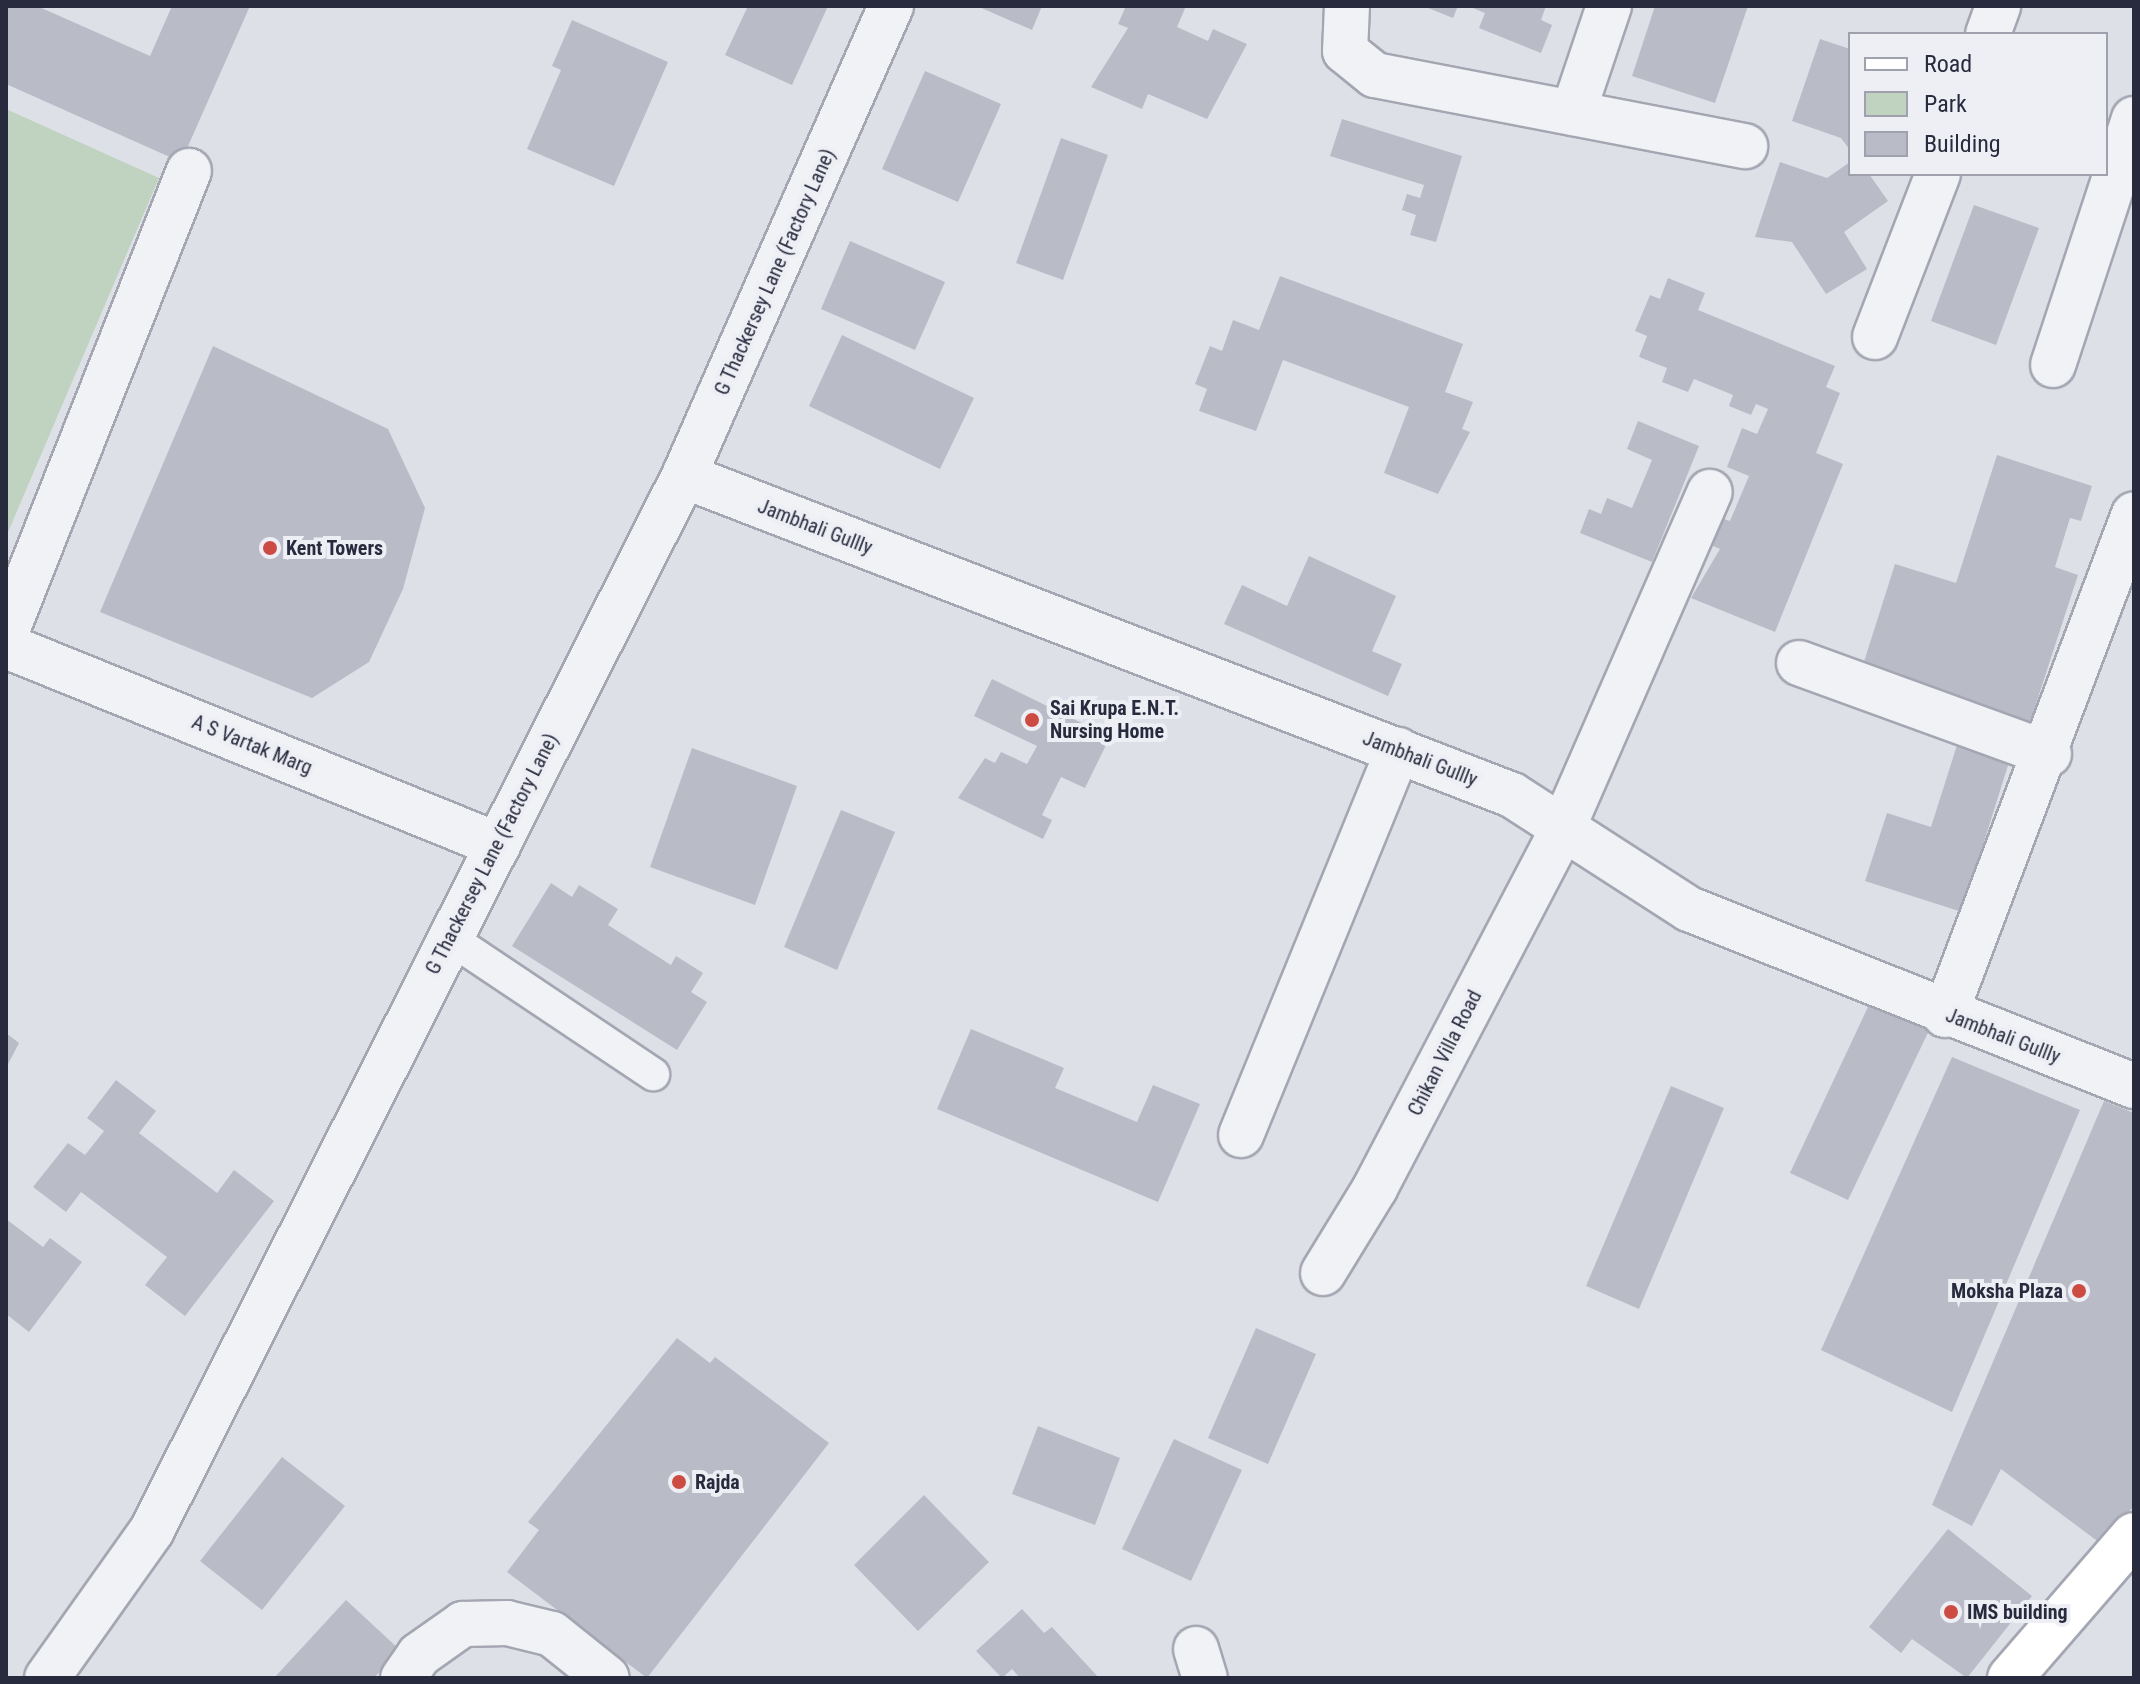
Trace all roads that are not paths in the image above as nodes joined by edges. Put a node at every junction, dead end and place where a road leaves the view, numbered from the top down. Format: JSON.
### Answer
{"nodes":[{"id":1,"x":891,"y":6,"type":"edge"},
{"id":2,"x":1347,"y":6,"type":"edge"},
{"id":3,"x":1609,"y":6,"type":"edge"},
{"id":4,"x":1998,"y":6,"type":"edge"},
{"id":5,"x":1989,"y":32,"type":"edge"},
{"id":6,"x":1573,"y":113,"type":"junction"},
{"id":7,"x":2134,"y":119,"type":"edge"},
{"id":8,"x":1745,"y":146,"type":"dead end"},
{"id":9,"x":189,"y":171,"type":"dead end"},
{"id":10,"x":1937,"y":176,"type":"edge"},
{"id":11,"x":1875,"y":337,"type":"dead end"},
{"id":12,"x":2053,"y":365,"type":"dead end"},
{"id":13,"x":684,"y":476,"type":"junction"},
{"id":14,"x":1710,"y":492,"type":"dead end"},
{"id":15,"x":2134,"y":514,"type":"edge"},
{"id":16,"x":6,"y":633,"type":"edge"},
{"id":17,"x":6,"y":646,"type":"edge"},
{"id":18,"x":1799,"y":663,"type":"dead end"},
{"id":19,"x":1398,"y":750,"type":"junction"},
{"id":20,"x":2049,"y":754,"type":"junction"},
{"id":21,"x":1562,"y":830,"type":"junction"},
{"id":22,"x":498,"y":845,"type":"junction"},
{"id":23,"x":448,"y":937,"type":"junction"},
{"id":24,"x":1945,"y":1015,"type":"junction"},
{"id":25,"x":653,"y":1074,"type":"dead end"},
{"id":26,"x":2134,"y":1086,"type":"edge"},
{"id":27,"x":1241,"y":1135,"type":"dead end"},
{"id":28,"x":1323,"y":1273,"type":"dead end"},
{"id":29,"x":2134,"y":1535,"type":"edge"},
{"id":30,"x":47,"y":1678,"type":"edge"},
{"id":31,"x":403,"y":1678,"type":"edge"},
{"id":32,"x":607,"y":1678,"type":"edge"},
{"id":33,"x":2010,"y":1678,"type":"edge"}],
"edges":[{"from":1,"to":13,"type":"street","name":"G Thackersey Lane (Factory Lane)"},
{"from":2,"to":6,"type":"street"},
{"from":3,"to":6,"type":"street"},
{"from":4,"to":5,"type":"street"},
{"from":6,"to":8,"type":"street"},
{"from":7,"to":12,"type":"street"},
{"from":9,"to":16,"type":"street"},
{"from":10,"to":11,"type":"street"},
{"from":13,"to":19,"type":"street","name":"Jambhali Gullly"},
{"from":13,"to":22,"type":"street","name":"G Thackersey Lane (Factory Lane)"},
{"from":14,"to":21,"type":"street","name":"Chikan Villa Road"},
{"from":15,"to":20,"type":"street"},
{"from":17,"to":22,"type":"street","name":"A S Vartak Marg"},
{"from":18,"to":20,"type":"street"},
{"from":19,"to":21,"type":"street","name":"Jambhali Gullly"},
{"from":19,"to":27,"type":"street"},
{"from":20,"to":24,"type":"street"},
{"from":21,"to":24,"type":"street","name":"Jambhali Gullly"},
{"from":21,"to":28,"type":"street","name":"Chikan Villa Road"},
{"from":22,"to":23,"type":"street","name":"G Thackersey Lane (Factory Lane)"},
{"from":23,"to":25,"type":"street"},
{"from":23,"to":30,"type":"street","name":"G Thackersey Lane (Factory Lane)"},
{"from":24,"to":26,"type":"street","name":"Jambhali Gullly"},
{"from":29,"to":33,"type":"main road"},
{"from":31,"to":32,"type":"street"}]}
